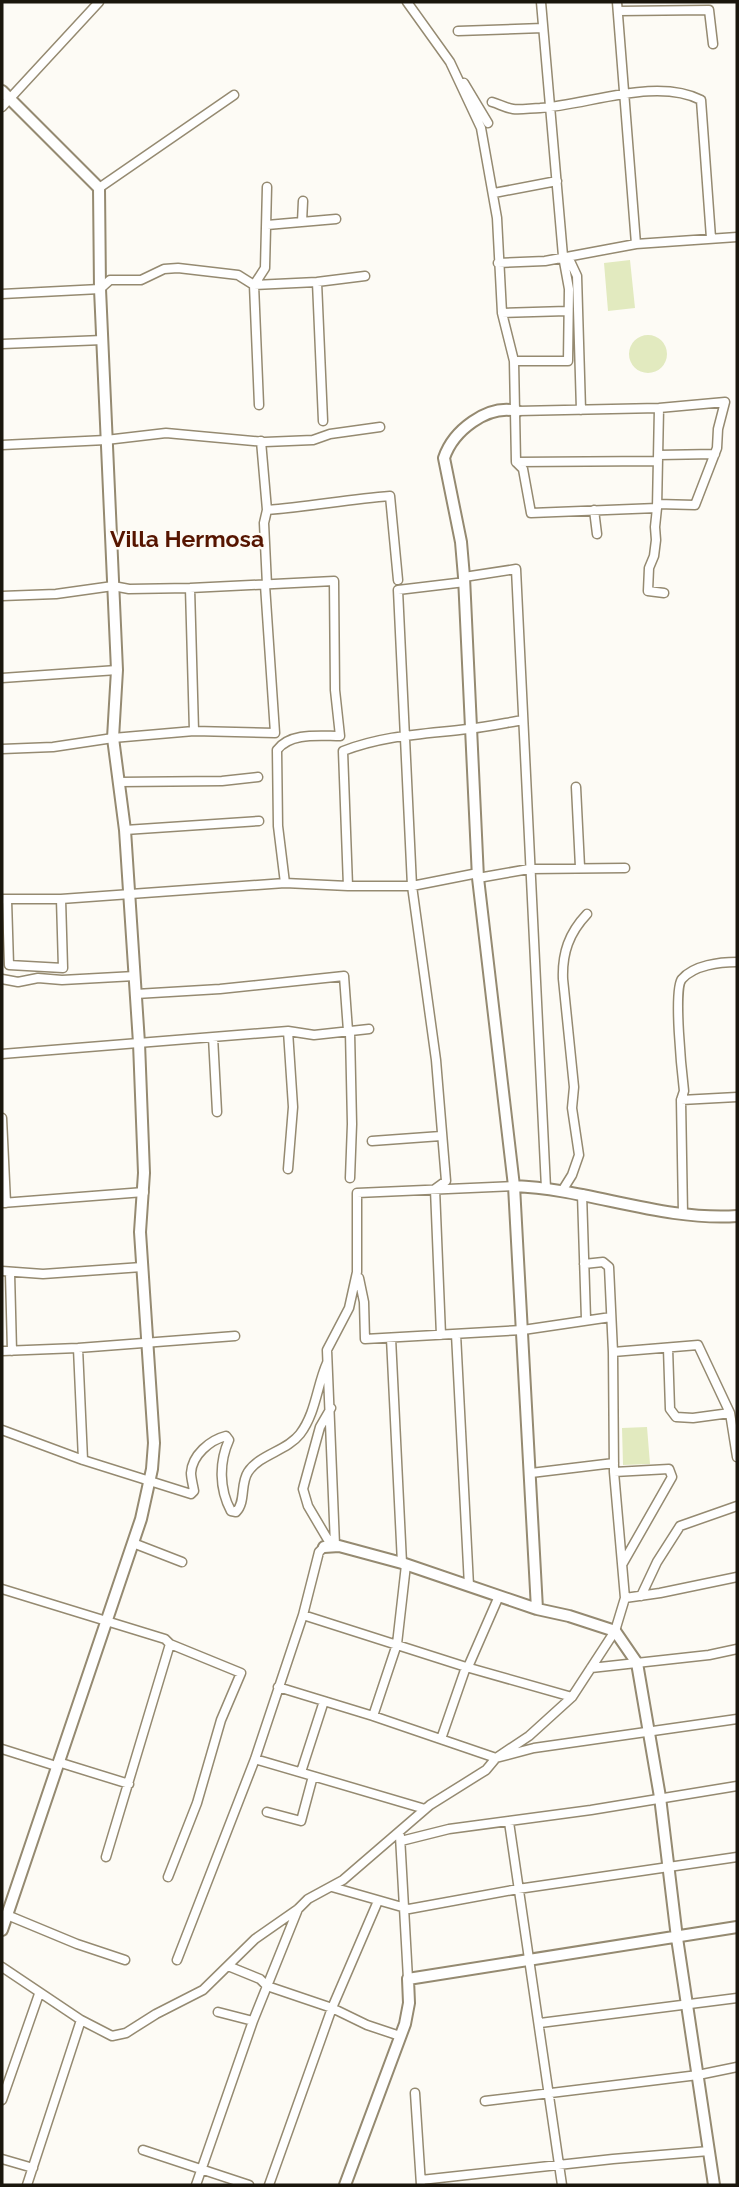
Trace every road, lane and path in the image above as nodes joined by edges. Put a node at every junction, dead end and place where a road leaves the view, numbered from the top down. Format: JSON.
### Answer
{"nodes":[{"id":1,"x":99,"y":2,"type":"edge"},
{"id":2,"x":407,"y":2,"type":"edge"},
{"id":3,"x":541,"y":2,"type":"edge"},
{"id":4,"x":692,"y":2,"type":"edge"},
{"id":5,"x":618,"y":6,"type":"edge"},
{"id":6,"x":698,"y":10,"type":"junction"},
{"id":7,"x":543,"y":28,"type":"junction"},
{"id":8,"x":458,"y":31,"type":"dead end"},
{"id":9,"x":713,"y":44,"type":"dead end"},
{"id":10,"x":450,"y":62,"type":"junction"},
{"id":11,"x":625,"y":93,"type":"junction"},
{"id":12,"x":234,"y":95,"type":"dead end"},
{"id":13,"x":4,"y":99,"type":"edge"},
{"id":14,"x":492,"y":103,"type":"dead end"},
{"id":15,"x":550,"y":107,"type":"junction"},
{"id":16,"x":488,"y":122,"type":"dead end"},
{"id":17,"x":557,"y":181,"type":"junction"},
{"id":18,"x":267,"y":187,"type":"dead end"},
{"id":19,"x":99,"y":188,"type":"junction"},
{"id":20,"x":494,"y":193,"type":"junction"},
{"id":21,"x":303,"y":201,"type":"dead end"},
{"id":22,"x":336,"y":219,"type":"dead end"},
{"id":23,"x":302,"y":222,"type":"junction"},
{"id":24,"x":267,"y":225,"type":"junction"},
{"id":25,"x":737,"y":237,"type":"edge"},
{"id":26,"x":711,"y":238,"type":"junction"},
{"id":27,"x":636,"y":244,"type":"junction"},
{"id":28,"x":563,"y":256,"type":"junction"},
{"id":29,"x":498,"y":263,"type":"junction"},
{"id":30,"x":365,"y":276,"type":"dead end"},
{"id":31,"x":317,"y":282,"type":"junction"},
{"id":32,"x":254,"y":285,"type":"junction"},
{"id":33,"x":100,"y":289,"type":"junction"},
{"id":34,"x":2,"y":294,"type":"edge"},
{"id":35,"x":567,"y":311,"type":"junction"},
{"id":36,"x":502,"y":313,"type":"junction"},
{"id":37,"x":103,"y":340,"type":"junction"},
{"id":38,"x":2,"y":344,"type":"edge"},
{"id":39,"x":514,"y":361,"type":"junction"},
{"id":40,"x":259,"y":405,"type":"dead end"},
{"id":41,"x":659,"y":408,"type":"junction"},
{"id":42,"x":581,"y":410,"type":"junction"},
{"id":43,"x":517,"y":411,"type":"junction"},
{"id":44,"x":323,"y":421,"type":"dead end"},
{"id":45,"x":380,"y":427,"type":"dead end"},
{"id":46,"x":106,"y":440,"type":"junction"},
{"id":47,"x":261,"y":441,"type":"junction"},
{"id":48,"x":2,"y":444,"type":"edge"},
{"id":49,"x":715,"y":454,"type":"junction"},
{"id":50,"x":658,"y":458,"type":"junction"},
{"id":51,"x":516,"y":462,"type":"junction"},
{"id":52,"x":657,"y":506,"type":"junction"},
{"id":53,"x":267,"y":510,"type":"junction"},
{"id":54,"x":594,"y":510,"type":"junction"},
{"id":55,"x":597,"y":534,"type":"dead end"},
{"id":56,"x":398,"y":580,"type":"dead end"},
{"id":57,"x":464,"y":580,"type":"junction"},
{"id":58,"x":266,"y":585,"type":"junction"},
{"id":59,"x":113,"y":586,"type":"junction"},
{"id":60,"x":190,"y":588,"type":"junction"},
{"id":61,"x":664,"y":593,"type":"dead end"},
{"id":62,"x":2,"y":596,"type":"edge"},
{"id":63,"x":117,"y":670,"type":"junction"},
{"id":64,"x":2,"y":678,"type":"edge"},
{"id":65,"x":523,"y":720,"type":"junction"},
{"id":66,"x":471,"y":729,"type":"junction"},
{"id":67,"x":194,"y":731,"type":"junction"},
{"id":68,"x":404,"y":734,"type":"junction"},
{"id":69,"x":113,"y":738,"type":"junction"},
{"id":70,"x":2,"y":749,"type":"edge"},
{"id":71,"x":258,"y":777,"type":"dead end"},
{"id":72,"x":119,"y":782,"type":"junction"},
{"id":73,"x":576,"y":787,"type":"dead end"},
{"id":74,"x":259,"y":821,"type":"dead end"},
{"id":75,"x":125,"y":830,"type":"junction"},
{"id":76,"x":580,"y":867,"type":"junction"},
{"id":77,"x":625,"y":867,"type":"dead end"},
{"id":78,"x":529,"y":869,"type":"junction"},
{"id":79,"x":478,"y":875,"type":"junction"},
{"id":80,"x":285,"y":883,"type":"junction"},
{"id":81,"x":348,"y":886,"type":"junction"},
{"id":82,"x":412,"y":886,"type":"junction"},
{"id":83,"x":129,"y":894,"type":"junction"},
{"id":84,"x":61,"y":899,"type":"junction"},
{"id":85,"x":5,"y":900,"type":"edge"},
{"id":86,"x":587,"y":914,"type":"dead end"},
{"id":87,"x":736,"y":961,"type":"edge"},
{"id":88,"x":135,"y":976,"type":"junction"},
{"id":89,"x":2,"y":979,"type":"edge"},
{"id":90,"x":136,"y":994,"type":"junction"},
{"id":91,"x":369,"y":1029,"type":"dead end"},
{"id":92,"x":288,"y":1031,"type":"junction"},
{"id":93,"x":349,"y":1031,"type":"junction"},
{"id":94,"x":213,"y":1037,"type":"junction"},
{"id":95,"x":139,"y":1043,"type":"junction"},
{"id":96,"x":2,"y":1054,"type":"edge"},
{"id":97,"x":737,"y":1097,"type":"edge"},
{"id":98,"x":681,"y":1100,"type":"junction"},
{"id":99,"x":217,"y":1112,"type":"dead end"},
{"id":100,"x":2,"y":1118,"type":"edge"},
{"id":101,"x":2,"y":1135,"type":"edge"},
{"id":102,"x":441,"y":1136,"type":"junction"},
{"id":103,"x":372,"y":1142,"type":"dead end"},
{"id":104,"x":288,"y":1169,"type":"dead end"},
{"id":105,"x":350,"y":1178,"type":"dead end"},
{"id":106,"x":514,"y":1186,"type":"junction"},
{"id":107,"x":545,"y":1188,"type":"junction"},
{"id":108,"x":435,"y":1189,"type":"junction"},
{"id":109,"x":562,"y":1191,"type":"junction"},
{"id":110,"x":144,"y":1192,"type":"junction"},
{"id":111,"x":582,"y":1194,"type":"junction"},
{"id":112,"x":4,"y":1203,"type":"edge"},
{"id":113,"x":683,"y":1214,"type":"junction"},
{"id":114,"x":737,"y":1216,"type":"edge"},
{"id":115,"x":584,"y":1264,"type":"junction"},
{"id":116,"x":142,"y":1267,"type":"junction"},
{"id":117,"x":6,"y":1272,"type":"edge"},
{"id":118,"x":357,"y":1272,"type":"junction"},
{"id":119,"x":611,"y":1317,"type":"junction"},
{"id":120,"x":586,"y":1320,"type":"junction"},
{"id":121,"x":523,"y":1330,"type":"junction"},
{"id":122,"x":456,"y":1334,"type":"junction"},
{"id":123,"x":442,"y":1335,"type":"junction"},
{"id":124,"x":235,"y":1336,"type":"dead end"},
{"id":125,"x":390,"y":1338,"type":"junction"},
{"id":126,"x":147,"y":1343,"type":"junction"},
{"id":127,"x":78,"y":1348,"type":"junction"},
{"id":128,"x":668,"y":1348,"type":"junction"},
{"id":129,"x":2,"y":1351,"type":"edge"},
{"id":130,"x":12,"y":1351,"type":"junction"},
{"id":131,"x":613,"y":1352,"type":"junction"},
{"id":132,"x":327,"y":1363,"type":"junction"},
{"id":133,"x":331,"y":1408,"type":"junction"},
{"id":134,"x":730,"y":1413,"type":"junction"},
{"id":135,"x":2,"y":1430,"type":"edge"},
{"id":136,"x":737,"y":1457,"type":"edge"},
{"id":137,"x":83,"y":1460,"type":"junction"},
{"id":138,"x":614,"y":1467,"type":"junction"},
{"id":139,"x":531,"y":1473,"type":"junction"},
{"id":140,"x":149,"y":1481,"type":"junction"},
{"id":141,"x":737,"y":1506,"type":"edge"},
{"id":142,"x":133,"y":1543,"type":"junction"},
{"id":143,"x":330,"y":1546,"type":"junction"},
{"id":144,"x":182,"y":1563,"type":"dead end"},
{"id":145,"x":623,"y":1563,"type":"junction"},
{"id":146,"x":404,"y":1564,"type":"junction"},
{"id":147,"x":737,"y":1577,"type":"edge"},
{"id":148,"x":469,"y":1586,"type":"junction"},
{"id":149,"x":2,"y":1589,"type":"edge"},
{"id":150,"x":499,"y":1596,"type":"junction"},
{"id":151,"x":641,"y":1596,"type":"junction"},
{"id":152,"x":625,"y":1598,"type":"junction"},
{"id":153,"x":537,"y":1609,"type":"junction"},
{"id":154,"x":303,"y":1615,"type":"junction"},
{"id":155,"x":106,"y":1622,"type":"junction"},
{"id":156,"x":615,"y":1630,"type":"junction"},
{"id":157,"x":170,"y":1644,"type":"junction"},
{"id":158,"x":397,"y":1644,"type":"junction"},
{"id":159,"x":737,"y":1649,"type":"edge"},
{"id":160,"x":637,"y":1663,"type":"junction"},
{"id":161,"x":467,"y":1667,"type":"junction"},
{"id":162,"x":591,"y":1668,"type":"junction"},
{"id":163,"x":278,"y":1687,"type":"junction"},
{"id":164,"x":572,"y":1697,"type":"junction"},
{"id":165,"x":324,"y":1701,"type":"junction"},
{"id":166,"x":373,"y":1716,"type":"junction"},
{"id":167,"x":737,"y":1719,"type":"edge"},
{"id":168,"x":649,"y":1730,"type":"junction"},
{"id":169,"x":441,"y":1739,"type":"junction"},
{"id":170,"x":2,"y":1749,"type":"edge"},
{"id":171,"x":496,"y":1758,"type":"junction"},
{"id":172,"x":255,"y":1759,"type":"junction"},
{"id":173,"x":57,"y":1764,"type":"junction"},
{"id":174,"x":301,"y":1772,"type":"junction"},
{"id":175,"x":313,"y":1776,"type":"junction"},
{"id":176,"x":129,"y":1784,"type":"junction"},
{"id":177,"x":737,"y":1786,"type":"edge"},
{"id":178,"x":660,"y":1797,"type":"junction"},
{"id":179,"x":425,"y":1809,"type":"junction"},
{"id":180,"x":267,"y":1812,"type":"dead end"},
{"id":181,"x":509,"y":1822,"type":"junction"},
{"id":182,"x":400,"y":1837,"type":"junction"},
{"id":183,"x":106,"y":1857,"type":"dead end"},
{"id":184,"x":737,"y":1857,"type":"edge"},
{"id":185,"x":667,"y":1868,"type":"junction"},
{"id":186,"x":168,"y":1877,"type":"dead end"},
{"id":187,"x":332,"y":1887,"type":"junction"},
{"id":188,"x":518,"y":1889,"type":"junction"},
{"id":189,"x":378,"y":1901,"type":"junction"},
{"id":190,"x":403,"y":1908,"type":"junction"},
{"id":191,"x":298,"y":1909,"type":"junction"},
{"id":192,"x":7,"y":1915,"type":"junction"},
{"id":193,"x":737,"y":1927,"type":"edge"},
{"id":194,"x":2,"y":1930,"type":"edge"},
{"id":195,"x":677,"y":1938,"type":"junction"},
{"id":196,"x":530,"y":1958,"type":"junction"},
{"id":197,"x":125,"y":1960,"type":"dead end"},
{"id":198,"x":177,"y":1960,"type":"dead end"},
{"id":199,"x":228,"y":1966,"type":"junction"},
{"id":200,"x":2,"y":1967,"type":"edge"},
{"id":201,"x":408,"y":1979,"type":"junction"},
{"id":202,"x":267,"y":1986,"type":"junction"},
{"id":203,"x":39,"y":1994,"type":"junction"},
{"id":204,"x":737,"y":1998,"type":"edge"},
{"id":205,"x":687,"y":2006,"type":"junction"},
{"id":206,"x":332,"y":2008,"type":"junction"},
{"id":207,"x":218,"y":2012,"type":"dead end"},
{"id":208,"x":80,"y":2020,"type":"junction"},
{"id":209,"x":253,"y":2021,"type":"junction"},
{"id":210,"x":540,"y":2023,"type":"junction"},
{"id":211,"x":400,"y":2036,"type":"junction"},
{"id":212,"x":737,"y":2067,"type":"edge"},
{"id":213,"x":698,"y":2075,"type":"junction"},
{"id":214,"x":415,"y":2093,"type":"dead end"},
{"id":215,"x":550,"y":2094,"type":"junction"},
{"id":216,"x":2,"y":2100,"type":"edge"},
{"id":217,"x":485,"y":2101,"type":"dead end"},
{"id":218,"x":143,"y":2150,"type":"dead end"},
{"id":219,"x":709,"y":2151,"type":"junction"},
{"id":220,"x":2,"y":2159,"type":"edge"},
{"id":221,"x":559,"y":2165,"type":"junction"},
{"id":222,"x":33,"y":2168,"type":"junction"},
{"id":223,"x":202,"y":2168,"type":"junction"},
{"id":224,"x":421,"y":2182,"type":"edge"},
{"id":225,"x":27,"y":2185,"type":"edge"},
{"id":226,"x":196,"y":2185,"type":"edge"},
{"id":227,"x":249,"y":2185,"type":"edge"},
{"id":228,"x":269,"y":2185,"type":"edge"},
{"id":229,"x":345,"y":2185,"type":"edge"},
{"id":230,"x":562,"y":2185,"type":"edge"},
{"id":231,"x":714,"y":2185,"type":"edge"}],
"edges":[{"from":1,"to":13,"type":"street"},
{"from":2,"to":10,"type":"street"},
{"from":3,"to":7,"type":"street"},
{"from":4,"to":6,"type":"street"},
{"from":5,"to":6,"type":"street"},
{"from":5,"to":11,"type":"street"},
{"from":6,"to":9,"type":"street"},
{"from":7,"to":8,"type":"street"},
{"from":7,"to":15,"type":"street"},
{"from":10,"to":16,"type":"street"},
{"from":10,"to":20,"type":"street"},
{"from":11,"to":15,"type":"street"},
{"from":11,"to":26,"type":"street"},
{"from":11,"to":27,"type":"street"},
{"from":12,"to":19,"type":"street"},
{"from":13,"to":19,"type":"street"},
{"from":14,"to":15,"type":"street"},
{"from":15,"to":17,"type":"street"},
{"from":17,"to":20,"type":"street"},
{"from":17,"to":28,"type":"street"},
{"from":18,"to":24,"type":"street"},
{"from":19,"to":33,"type":"street"},
{"from":20,"to":29,"type":"street"},
{"from":21,"to":23,"type":"street"},
{"from":22,"to":23,"type":"street"},
{"from":23,"to":24,"type":"street"},
{"from":24,"to":32,"type":"street"},
{"from":25,"to":26,"type":"street"},
{"from":26,"to":27,"type":"street"},
{"from":27,"to":28,"type":"street"},
{"from":28,"to":29,"type":"street"},
{"from":28,"to":35,"type":"street"},
{"from":28,"to":42,"type":"street"},
{"from":29,"to":36,"type":"street"},
{"from":30,"to":31,"type":"street"},
{"from":31,"to":32,"type":"street"},
{"from":31,"to":44,"type":"street"},
{"from":32,"to":33,"type":"street"},
{"from":32,"to":40,"type":"street"},
{"from":33,"to":34,"type":"street"},
{"from":33,"to":37,"type":"street"},
{"from":35,"to":36,"type":"street"},
{"from":35,"to":39,"type":"street"},
{"from":36,"to":39,"type":"street"},
{"from":37,"to":38,"type":"street"},
{"from":37,"to":46,"type":"street"},
{"from":39,"to":43,"type":"street"},
{"from":41,"to":42,"type":"street"},
{"from":41,"to":49,"type":"street"},
{"from":41,"to":50,"type":"street"},
{"from":42,"to":43,"type":"street"},
{"from":43,"to":51,"type":"street"},
{"from":43,"to":57,"type":"street"},
{"from":45,"to":47,"type":"street"},
{"from":46,"to":47,"type":"street"},
{"from":46,"to":48,"type":"street"},
{"from":46,"to":59,"type":"street"},
{"from":47,"to":53,"type":"street"},
{"from":49,"to":50,"type":"street"},
{"from":49,"to":52,"type":"street"},
{"from":50,"to":51,"type":"street"},
{"from":50,"to":52,"type":"street"},
{"from":51,"to":54,"type":"street"},
{"from":52,"to":54,"type":"street"},
{"from":52,"to":61,"type":"street"},
{"from":53,"to":56,"type":"street"},
{"from":53,"to":58,"type":"street"},
{"from":54,"to":55,"type":"street"},
{"from":57,"to":65,"type":"street"},
{"from":57,"to":66,"type":"street"},
{"from":57,"to":68,"type":"street"},
{"from":58,"to":60,"type":"street"},
{"from":58,"to":67,"type":"street"},
{"from":58,"to":80,"type":"street"},
{"from":59,"to":60,"type":"street"},
{"from":59,"to":62,"type":"street"},
{"from":59,"to":63,"type":"street"},
{"from":60,"to":67,"type":"street"},
{"from":63,"to":64,"type":"street"},
{"from":63,"to":69,"type":"street"},
{"from":65,"to":66,"type":"street"},
{"from":65,"to":78,"type":"street"},
{"from":66,"to":68,"type":"street"},
{"from":66,"to":79,"type":"street"},
{"from":67,"to":69,"type":"street"},
{"from":68,"to":81,"type":"street"},
{"from":68,"to":82,"type":"street"},
{"from":69,"to":70,"type":"street"},
{"from":69,"to":72,"type":"street"},
{"from":71,"to":72,"type":"street"},
{"from":72,"to":75,"type":"street"},
{"from":73,"to":76,"type":"street"},
{"from":74,"to":75,"type":"street"},
{"from":75,"to":83,"type":"street"},
{"from":76,"to":77,"type":"street"},
{"from":76,"to":78,"type":"street"},
{"from":78,"to":79,"type":"street"},
{"from":78,"to":107,"type":"street"},
{"from":79,"to":82,"type":"street"},
{"from":79,"to":106,"type":"street"},
{"from":80,"to":81,"type":"street"},
{"from":80,"to":83,"type":"street"},
{"from":81,"to":82,"type":"street"},
{"from":82,"to":102,"type":"street"},
{"from":83,"to":84,"type":"street"},
{"from":83,"to":88,"type":"street"},
{"from":84,"to":85,"type":"street"},
{"from":84,"to":85,"type":"street"},
{"from":86,"to":109,"type":"street"},
{"from":87,"to":98,"type":"street"},
{"from":88,"to":89,"type":"street"},
{"from":88,"to":90,"type":"street"},
{"from":90,"to":93,"type":"street"},
{"from":90,"to":95,"type":"street"},
{"from":91,"to":93,"type":"street"},
{"from":92,"to":93,"type":"street"},
{"from":92,"to":94,"type":"street"},
{"from":92,"to":104,"type":"street"},
{"from":93,"to":105,"type":"street"},
{"from":94,"to":95,"type":"street"},
{"from":94,"to":99,"type":"street"},
{"from":95,"to":96,"type":"street"},
{"from":95,"to":110,"type":"street"},
{"from":97,"to":98,"type":"street"},
{"from":98,"to":113,"type":"street"},
{"from":100,"to":101,"type":"street"},
{"from":101,"to":112,"type":"street"},
{"from":102,"to":103,"type":"street"},
{"from":102,"to":108,"type":"street"},
{"from":106,"to":107,"type":"street"},
{"from":106,"to":108,"type":"street"},
{"from":106,"to":121,"type":"street"},
{"from":107,"to":109,"type":"street"},
{"from":108,"to":118,"type":"street"},
{"from":108,"to":123,"type":"street"},
{"from":109,"to":111,"type":"street"},
{"from":110,"to":112,"type":"street"},
{"from":110,"to":116,"type":"street"},
{"from":111,"to":113,"type":"street"},
{"from":111,"to":115,"type":"street"},
{"from":113,"to":114,"type":"street"},
{"from":115,"to":119,"type":"street"},
{"from":115,"to":120,"type":"street"},
{"from":116,"to":117,"type":"street"},
{"from":116,"to":126,"type":"street"},
{"from":117,"to":130,"type":"street"},
{"from":118,"to":125,"type":"street"},
{"from":118,"to":132,"type":"street"},
{"from":119,"to":120,"type":"street"},
{"from":119,"to":131,"type":"street"},
{"from":120,"to":121,"type":"street"},
{"from":121,"to":122,"type":"street"},
{"from":121,"to":139,"type":"street"},
{"from":122,"to":123,"type":"street"},
{"from":122,"to":148,"type":"street"},
{"from":123,"to":125,"type":"street"},
{"from":124,"to":126,"type":"street"},
{"from":125,"to":146,"type":"street"},
{"from":126,"to":127,"type":"street"},
{"from":126,"to":140,"type":"street"},
{"from":127,"to":130,"type":"street"},
{"from":127,"to":137,"type":"street"},
{"from":128,"to":131,"type":"street"},
{"from":128,"to":134,"type":"street"},
{"from":128,"to":134,"type":"street"},
{"from":129,"to":130,"type":"street"},
{"from":131,"to":138,"type":"street"},
{"from":132,"to":133,"type":"street"},
{"from":132,"to":140,"type":"street"},
{"from":133,"to":143,"type":"street"},
{"from":133,"to":143,"type":"street"},
{"from":134,"to":136,"type":"street"},
{"from":135,"to":137,"type":"street"},
{"from":137,"to":140,"type":"street"},
{"from":138,"to":139,"type":"street"},
{"from":138,"to":145,"type":"street"},
{"from":138,"to":145,"type":"street"},
{"from":139,"to":153,"type":"street"},
{"from":140,"to":142,"type":"street"},
{"from":141,"to":151,"type":"street"},
{"from":142,"to":144,"type":"street"},
{"from":142,"to":155,"type":"street"},
{"from":143,"to":146,"type":"street"},
{"from":143,"to":154,"type":"street"},
{"from":145,"to":152,"type":"street"},
{"from":146,"to":148,"type":"street"},
{"from":146,"to":158,"type":"street"},
{"from":147,"to":151,"type":"street"},
{"from":148,"to":150,"type":"street"},
{"from":149,"to":155,"type":"street"},
{"from":150,"to":153,"type":"street"},
{"from":150,"to":161,"type":"street"},
{"from":151,"to":152,"type":"street"},
{"from":152,"to":156,"type":"street"},
{"from":153,"to":156,"type":"street"},
{"from":154,"to":158,"type":"street"},
{"from":154,"to":163,"type":"street"},
{"from":155,"to":157,"type":"street"},
{"from":155,"to":173,"type":"street"},
{"from":156,"to":160,"type":"street"},
{"from":156,"to":162,"type":"street"},
{"from":157,"to":176,"type":"street"},
{"from":157,"to":186,"type":"street"},
{"from":158,"to":161,"type":"street"},
{"from":158,"to":166,"type":"street"},
{"from":159,"to":160,"type":"street"},
{"from":160,"to":162,"type":"street"},
{"from":160,"to":168,"type":"street"},
{"from":161,"to":164,"type":"street"},
{"from":161,"to":169,"type":"street"},
{"from":162,"to":164,"type":"street"},
{"from":163,"to":165,"type":"street"},
{"from":163,"to":172,"type":"street"},
{"from":164,"to":171,"type":"street"},
{"from":165,"to":166,"type":"street"},
{"from":165,"to":174,"type":"street"},
{"from":166,"to":169,"type":"street"},
{"from":167,"to":168,"type":"street"},
{"from":168,"to":171,"type":"street"},
{"from":168,"to":178,"type":"street"},
{"from":169,"to":171,"type":"street"},
{"from":170,"to":173,"type":"street"},
{"from":171,"to":179,"type":"street"},
{"from":172,"to":174,"type":"street"},
{"from":172,"to":198,"type":"street"},
{"from":173,"to":176,"type":"street"},
{"from":173,"to":192,"type":"street"},
{"from":174,"to":175,"type":"street"},
{"from":175,"to":179,"type":"street"},
{"from":175,"to":180,"type":"street"},
{"from":176,"to":183,"type":"street"},
{"from":177,"to":178,"type":"street"},
{"from":178,"to":181,"type":"street"},
{"from":178,"to":185,"type":"street"},
{"from":179,"to":182,"type":"street"},
{"from":181,"to":182,"type":"street"},
{"from":181,"to":188,"type":"street"},
{"from":182,"to":187,"type":"street"},
{"from":182,"to":190,"type":"street"},
{"from":184,"to":185,"type":"street"},
{"from":185,"to":188,"type":"street"},
{"from":185,"to":195,"type":"street"},
{"from":187,"to":189,"type":"street"},
{"from":187,"to":191,"type":"street"},
{"from":188,"to":190,"type":"street"},
{"from":188,"to":196,"type":"street"},
{"from":189,"to":190,"type":"street"},
{"from":189,"to":206,"type":"street"},
{"from":190,"to":201,"type":"street"},
{"from":191,"to":199,"type":"street"},
{"from":191,"to":202,"type":"street"},
{"from":192,"to":194,"type":"street"},
{"from":192,"to":197,"type":"street"},
{"from":193,"to":195,"type":"street"},
{"from":195,"to":196,"type":"street"},
{"from":195,"to":205,"type":"street"},
{"from":196,"to":201,"type":"street"},
{"from":196,"to":210,"type":"street"},
{"from":199,"to":202,"type":"street"},
{"from":199,"to":208,"type":"street"},
{"from":200,"to":203,"type":"street"},
{"from":201,"to":211,"type":"street"},
{"from":202,"to":206,"type":"street"},
{"from":202,"to":209,"type":"street"},
{"from":203,"to":208,"type":"street"},
{"from":203,"to":216,"type":"street"},
{"from":204,"to":205,"type":"street"},
{"from":205,"to":210,"type":"street"},
{"from":205,"to":213,"type":"street"},
{"from":206,"to":211,"type":"street"},
{"from":206,"to":228,"type":"street"},
{"from":207,"to":209,"type":"street"},
{"from":208,"to":222,"type":"street"},
{"from":209,"to":223,"type":"street"},
{"from":210,"to":215,"type":"street"},
{"from":211,"to":229,"type":"street"},
{"from":212,"to":213,"type":"street"},
{"from":213,"to":215,"type":"street"},
{"from":213,"to":219,"type":"street"},
{"from":214,"to":224,"type":"street"},
{"from":215,"to":217,"type":"street"},
{"from":215,"to":221,"type":"street"},
{"from":218,"to":223,"type":"street"},
{"from":219,"to":221,"type":"street"},
{"from":219,"to":231,"type":"street"},
{"from":220,"to":222,"type":"street"},
{"from":221,"to":224,"type":"street"},
{"from":221,"to":230,"type":"street"},
{"from":222,"to":225,"type":"street"},
{"from":223,"to":226,"type":"street"},
{"from":223,"to":227,"type":"street"}]}
